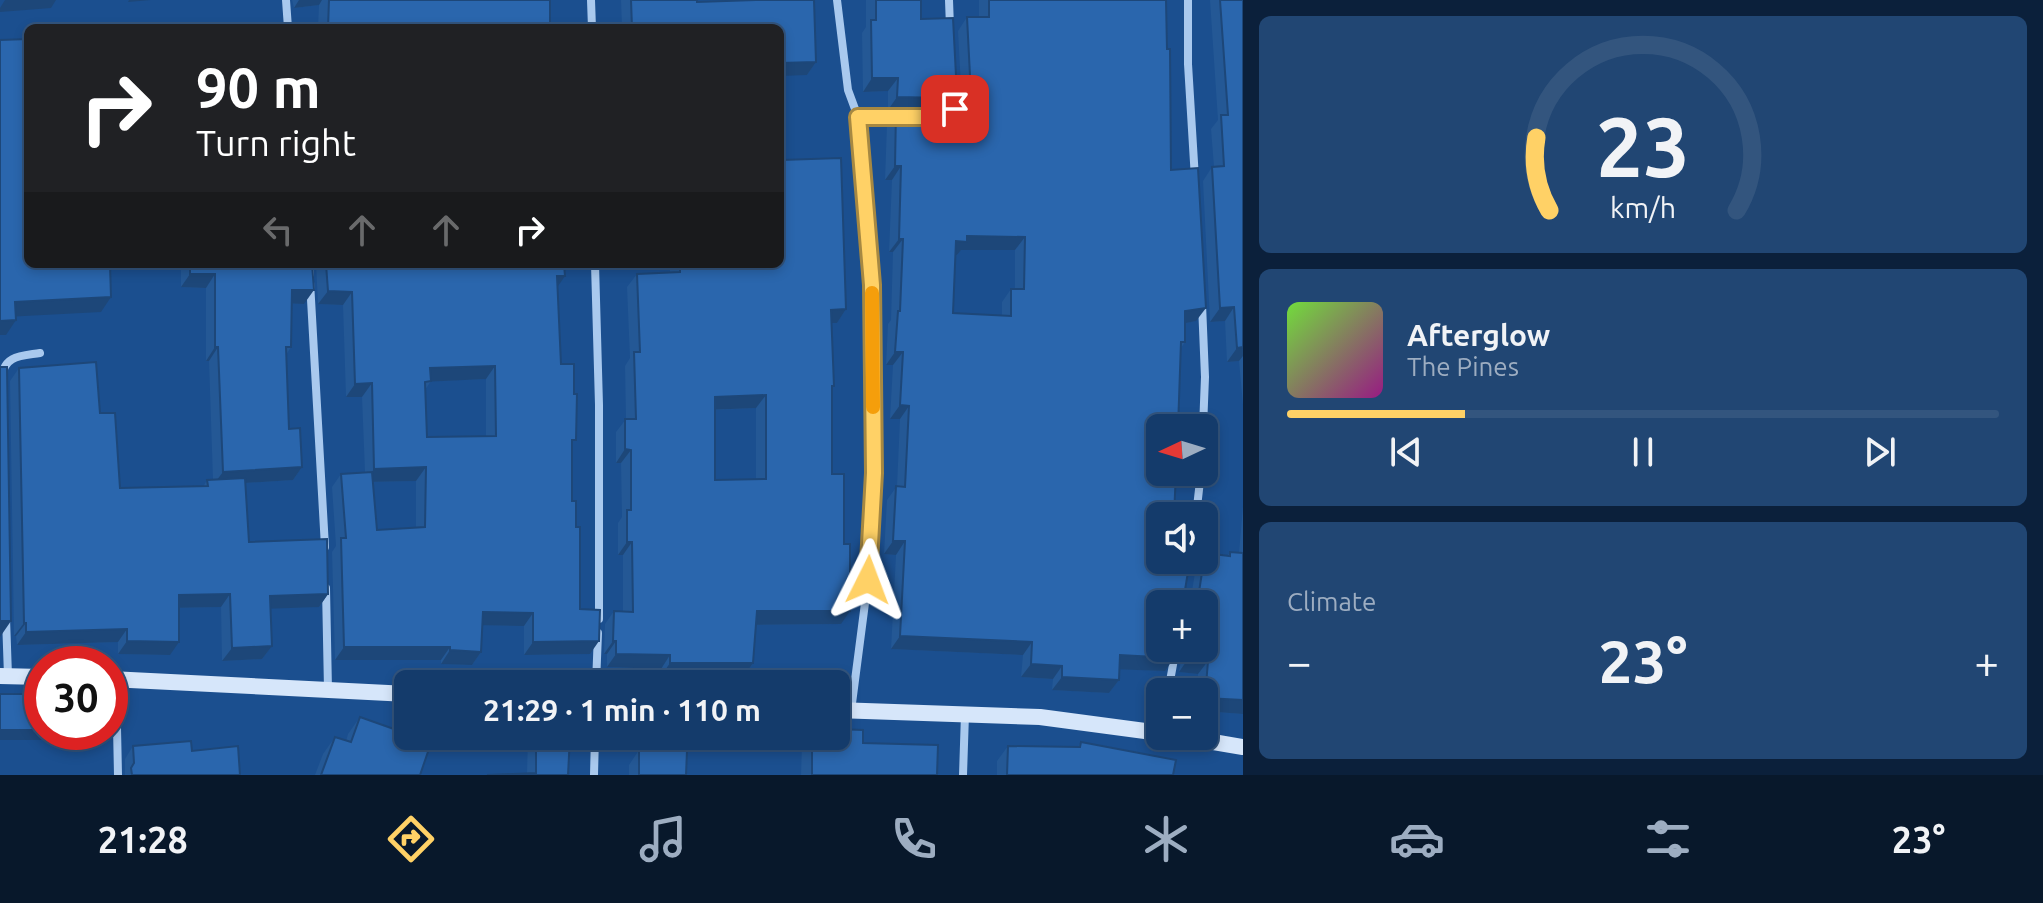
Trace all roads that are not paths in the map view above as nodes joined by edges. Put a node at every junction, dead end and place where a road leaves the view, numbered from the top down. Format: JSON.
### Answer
{"nodes":[{"id":1,"x":286,"y":0,"type":"edge"},
{"id":2,"x":591,"y":0,"type":"edge"},
{"id":3,"x":837,"y":0,"type":"edge"},
{"id":4,"x":949,"y":0,"type":"edge"},
{"id":5,"x":1188,"y":0,"type":"edge"},
{"id":6,"x":288,"y":24,"type":"edge"},
{"id":7,"x":592,"y":24,"type":"edge"},
{"id":8,"x":951,"y":31,"type":"edge"},
{"id":9,"x":953,"y":78,"type":"edge"},
{"id":10,"x":858,"y":117,"type":"junction"},
{"id":11,"x":904,"y":117,"type":"edge"},
{"id":12,"x":936,"y":118,"type":"edge"},
{"id":13,"x":1196,"y":187,"type":"edge"},
{"id":14,"x":309,"y":268,"type":"edge"},
{"id":15,"x":595,"y":268,"type":"edge"},
{"id":16,"x":1202,"y":291,"type":"edge"},
{"id":17,"x":40,"y":353,"type":"dead end"},
{"id":18,"x":2,"y":392,"type":"edge"},
{"id":19,"x":1204,"y":414,"type":"edge"},
{"id":20,"x":325,"y":557,"type":"edge"},
{"id":21,"x":326,"y":571,"type":"edge"},
{"id":22,"x":6,"y":603,"type":"edge"},
{"id":23,"x":596,"y":670,"type":"edge"},
{"id":24,"x":4,"y":676,"type":"edge"},
{"id":25,"x":24,"y":677,"type":"edge"},
{"id":26,"x":850,"y":678,"type":"edge"},
{"id":27,"x":128,"y":680,"type":"edge"},
{"id":28,"x":328,"y":690,"type":"junction"},
{"id":29,"x":394,"y":693,"type":"edge"},
{"id":30,"x":850,"y":711,"type":"edge"},
{"id":31,"x":965,"y":713,"type":"junction"},
{"id":32,"x":1146,"y":730,"type":"edge"},
{"id":33,"x":1218,"y":743,"type":"edge"},
{"id":34,"x":1243,"y":747,"type":"edge"},
{"id":35,"x":117,"y":750,"type":"edge"},
{"id":36,"x":595,"y":750,"type":"edge"},
{"id":37,"x":118,"y":775,"type":"edge"},
{"id":38,"x":594,"y":775,"type":"edge"},
{"id":39,"x":963,"y":775,"type":"edge"}],
"edges":[{"from":1,"to":6,"type":"street"},
{"from":2,"to":7,"type":"street"},
{"from":3,"to":10,"type":"street"},
{"from":4,"to":8,"type":"street"},
{"from":5,"to":13,"type":"street"},
{"from":9,"to":12,"type":"street"},
{"from":10,"to":11,"type":"street"},
{"from":10,"to":26,"type":"street"},
{"from":14,"to":20,"type":"street"},
{"from":15,"to":23,"type":"street"},
{"from":16,"to":19,"type":"street"},
{"from":17,"to":18,"type":"street"},
{"from":21,"to":28,"type":"street"},
{"from":22,"to":24,"type":"street"},
{"from":24,"to":25,"type":"main road"},
{"from":27,"to":28,"type":"main road"},
{"from":28,"to":29,"type":"main road"},
{"from":30,"to":31,"type":"main road"},
{"from":31,"to":32,"type":"main road"},
{"from":31,"to":39,"type":"street"},
{"from":33,"to":34,"type":"main road"},
{"from":35,"to":37,"type":"street"},
{"from":36,"to":38,"type":"street"}]}
